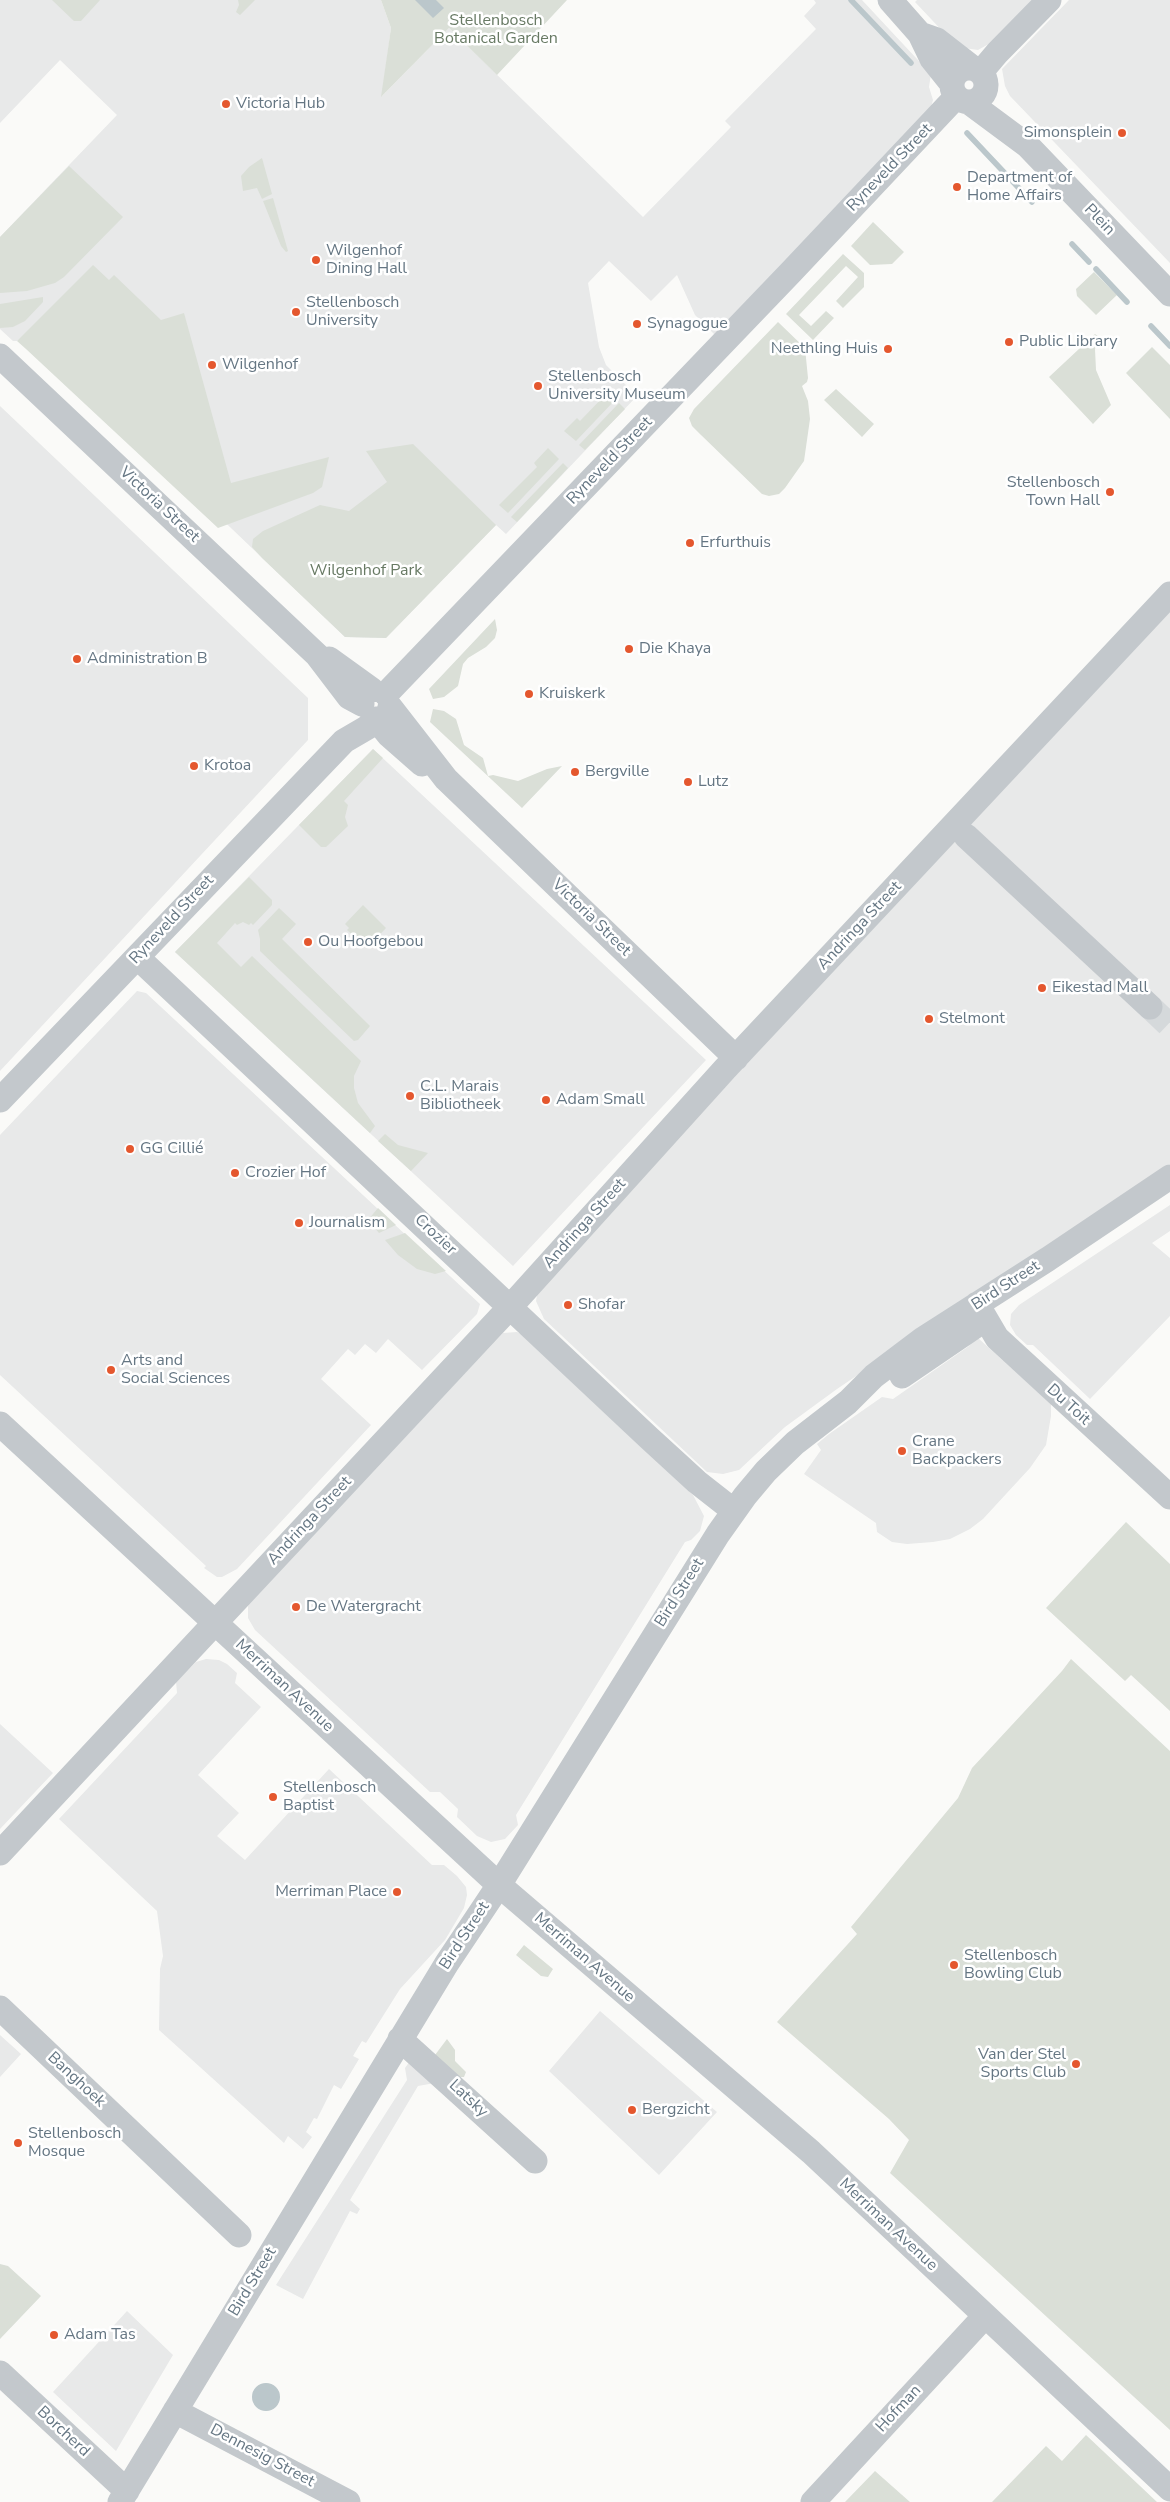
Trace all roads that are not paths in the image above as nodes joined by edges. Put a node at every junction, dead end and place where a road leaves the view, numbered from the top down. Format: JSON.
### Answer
{"nodes":[{"id":1,"x":890,"y":0,"type":"edge"},
{"id":2,"x":1049,"y":0,"type":"edge"},
{"id":3,"x":920,"y":34,"type":"junction"},
{"id":4,"x":980,"y":75,"type":"junction"},
{"id":5,"x":959,"y":94,"type":"junction"},
{"id":6,"x":1028,"y":146,"type":"junction"},
{"id":7,"x":1170,"y":294,"type":"edge"},
{"id":8,"x":0,"y":356,"type":"edge"},
{"id":9,"x":1170,"y":594,"type":"edge"},
{"id":10,"x":375,"y":706,"type":"junction"},
{"id":11,"x":966,"y":836,"type":"dead end"},
{"id":12,"x":137,"y":957,"type":"junction"},
{"id":13,"x":1150,"y":1007,"type":"tunnel mouth"},
{"id":14,"x":736,"y":1058,"type":"junction"},
{"id":15,"x":0,"y":1100,"type":"edge"},
{"id":16,"x":1170,"y":1177,"type":"edge"},
{"id":17,"x":1170,"y":1193,"type":"edge"},
{"id":18,"x":511,"y":1306,"type":"junction"},
{"id":19,"x":981,"y":1312,"type":"junction"},
{"id":20,"x":0,"y":1424,"type":"edge"},
{"id":21,"x":1170,"y":1498,"type":"edge"},
{"id":22,"x":734,"y":1511,"type":"junction"},
{"id":23,"x":216,"y":1623,"type":"junction"},
{"id":24,"x":0,"y":1853,"type":"edge"},
{"id":25,"x":499,"y":1885,"type":"junction"},
{"id":26,"x":0,"y":2008,"type":"edge"},
{"id":27,"x":400,"y":2039,"type":"junction"},
{"id":28,"x":534,"y":2161,"type":"dead end"},
{"id":29,"x":239,"y":2235,"type":"dead end"},
{"id":30,"x":985,"y":2316,"type":"junction"},
{"id":31,"x":0,"y":2373,"type":"edge"},
{"id":32,"x":175,"y":2411,"type":"junction"},
{"id":33,"x":1170,"y":2489,"type":"edge"},
{"id":34,"x":123,"y":2496,"type":"edge"},
{"id":35,"x":348,"y":2502,"type":"edge"},
{"id":36,"x":814,"y":2502,"type":"edge"}],
"edges":[{"from":1,"to":3,"type":"street","name":"Plein"},
{"from":2,"to":4,"type":"street"},
{"from":3,"to":4,"type":"street","name":"Plein"},
{"from":3,"to":5,"type":"street","name":"Plein"},
{"from":4,"to":5,"type":"street","name":"Ryneveld Street"},
{"from":4,"to":6,"type":"street","name":"Plein"},
{"from":5,"to":6,"type":"street","name":"Plein"},
{"from":5,"to":10,"type":"street","name":"Ryneveld Street"},
{"from":6,"to":7,"type":"street","name":"Plein"},
{"from":8,"to":10,"type":"street","name":"Victoria Street"},
{"from":9,"to":14,"type":"street","name":"Andringa Street"},
{"from":10,"to":12,"type":"street","name":"Ryneveld Street"},
{"from":10,"to":14,"type":"street","name":"Victoria Street"},
{"from":11,"to":13,"type":"street"},
{"from":12,"to":15,"type":"street","name":"Ryneveld Street"},
{"from":12,"to":18,"type":"street","name":"Crozier"},
{"from":14,"to":18,"type":"street","name":"Andringa Street"},
{"from":16,"to":19,"type":"street","name":"Bird Street"},
{"from":17,"to":19,"type":"street","name":"Bird Street"},
{"from":18,"to":22,"type":"street","name":"Crozier"},
{"from":18,"to":23,"type":"street","name":"Andringa Street"},
{"from":19,"to":21,"type":"street","name":"Du Toit"},
{"from":19,"to":22,"type":"street","name":"Bird Street"},
{"from":20,"to":23,"type":"street","name":"Merriman Avenue"},
{"from":22,"to":25,"type":"street","name":"Bird Street"},
{"from":23,"to":24,"type":"street","name":"Andringa Street"},
{"from":23,"to":25,"type":"street","name":"Merriman Avenue"},
{"from":25,"to":27,"type":"street","name":"Bird Street"},
{"from":25,"to":30,"type":"street","name":"Merriman Avenue"},
{"from":26,"to":29,"type":"street","name":"Banghoek"},
{"from":27,"to":28,"type":"street","name":"Latsky"},
{"from":27,"to":32,"type":"street","name":"Bird Street"},
{"from":30,"to":33,"type":"street","name":"Merriman Avenue"},
{"from":30,"to":36,"type":"street","name":"Hofman"},
{"from":31,"to":34,"type":"street","name":"Borcherd"},
{"from":32,"to":34,"type":"street","name":"Bird Street"},
{"from":32,"to":35,"type":"street","name":"Dennesig Street"}]}
